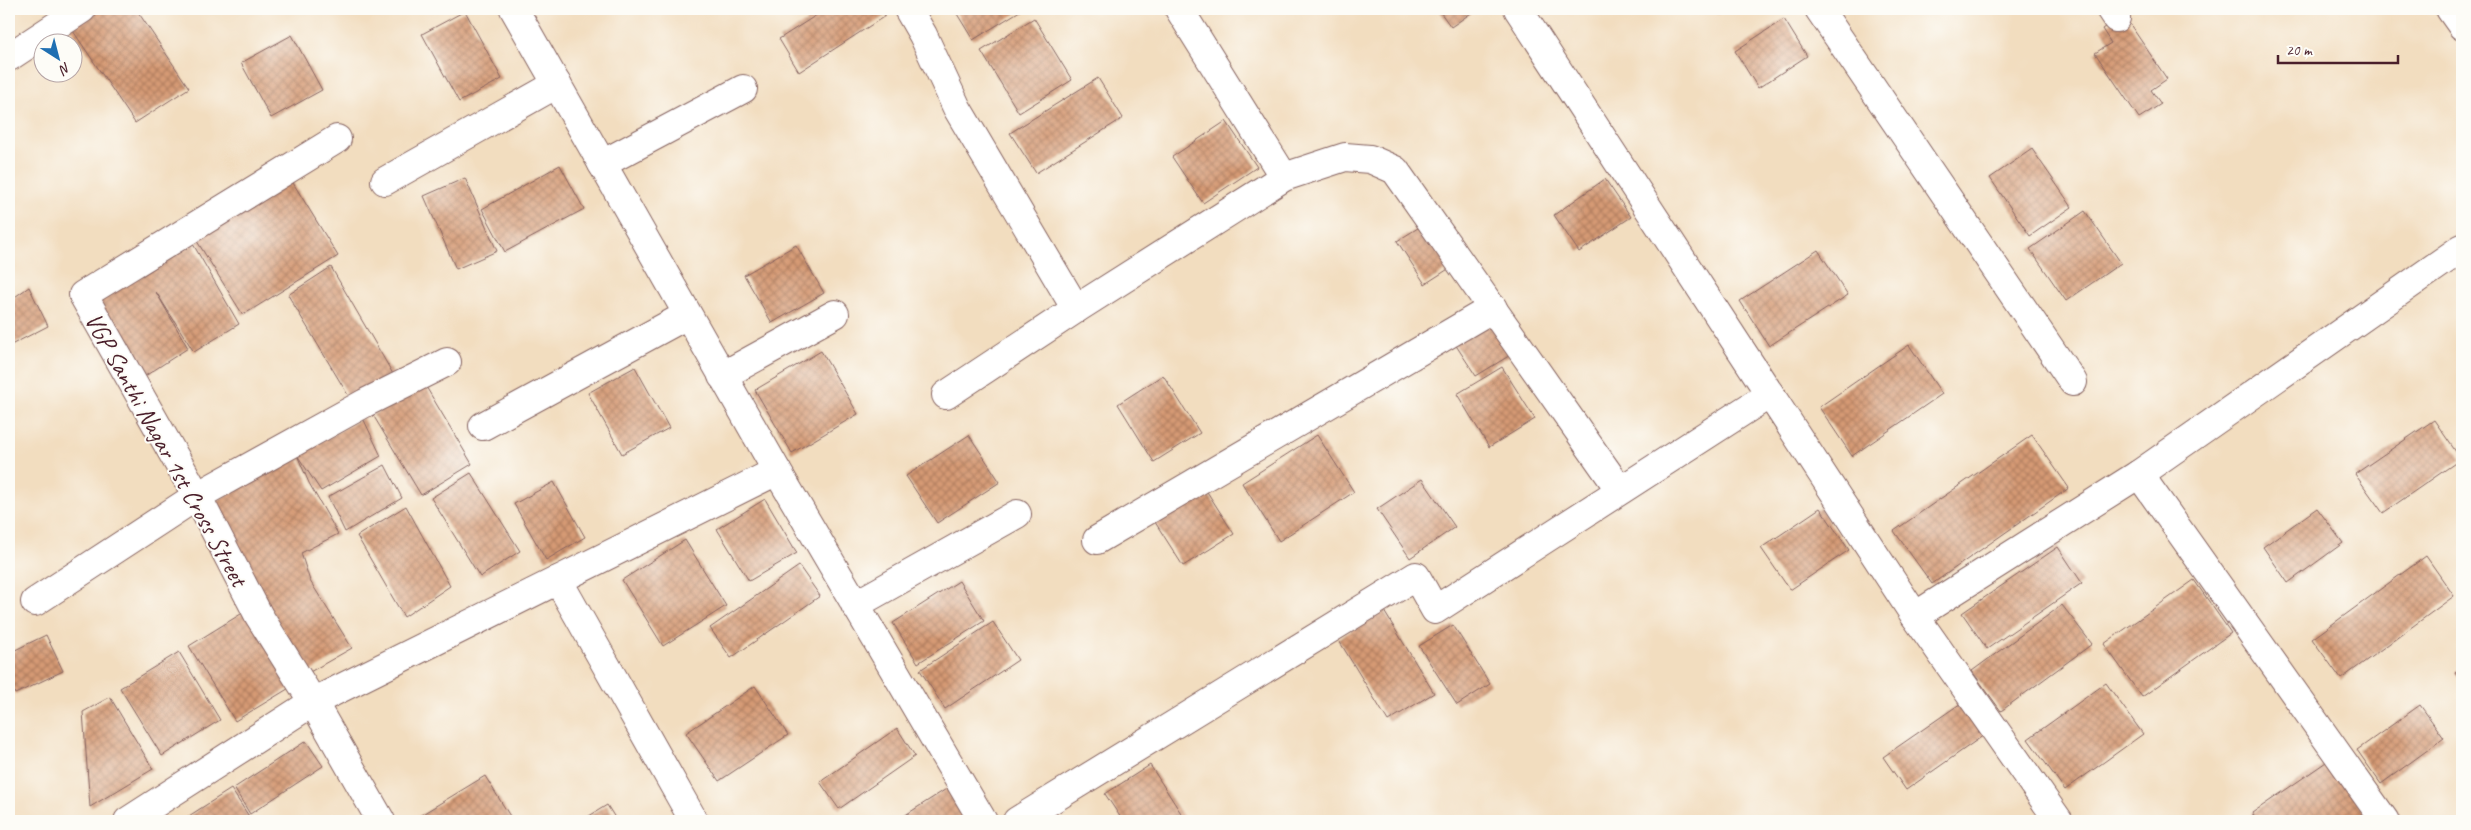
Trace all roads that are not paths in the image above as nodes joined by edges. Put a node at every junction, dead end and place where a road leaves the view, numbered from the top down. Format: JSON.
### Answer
{"nodes":[{"id":1,"x":82,"y":9,"type":"edge"},
{"id":2,"x":514,"y":9,"type":"edge"},
{"id":3,"x":908,"y":9,"type":"edge"},
{"id":4,"x":1179,"y":9,"type":"edge"},
{"id":5,"x":1518,"y":9,"type":"edge"},
{"id":6,"x":1819,"y":9,"type":"edge"},
{"id":7,"x":2450,"y":9,"type":"edge"},
{"id":8,"x":2462,"y":26,"type":"edge"},
{"id":9,"x":9,"y":57,"type":"edge"},
{"id":10,"x":557,"y":84,"type":"junction"},
{"id":11,"x":743,"y":90,"type":"dead end"},
{"id":12,"x":337,"y":139,"type":"dead end"},
{"id":13,"x":602,"y":164,"type":"junction"},
{"id":14,"x":1284,"y":177,"type":"junction"},
{"id":15,"x":385,"y":181,"type":"dead end"},
{"id":16,"x":2462,"y":248,"type":"edge"},
{"id":17,"x":1493,"y":308,"type":"junction"},
{"id":18,"x":1076,"y":309,"type":"junction"},
{"id":19,"x":835,"y":314,"type":"dead end"},
{"id":20,"x":687,"y":315,"type":"junction"},
{"id":21,"x":447,"y":362,"type":"dead end"},
{"id":22,"x":722,"y":376,"type":"junction"},
{"id":23,"x":2073,"y":382,"type":"dead end"},
{"id":24,"x":1770,"y":394,"type":"junction"},
{"id":25,"x":946,"y":395,"type":"dead end"},
{"id":26,"x":483,"y":426,"type":"dead end"},
{"id":27,"x":777,"y":471,"type":"junction"},
{"id":28,"x":2139,"y":474,"type":"junction"},
{"id":29,"x":1620,"y":490,"type":"junction"},
{"id":30,"x":197,"y":496,"type":"junction"},
{"id":31,"x":1017,"y":514,"type":"dead end"},
{"id":32,"x":1097,"y":540,"type":"dead end"},
{"id":33,"x":558,"y":580,"type":"junction"},
{"id":34,"x":35,"y":602,"type":"dead end"},
{"id":35,"x":855,"y":605,"type":"junction"},
{"id":36,"x":1915,"y":616,"type":"junction"},
{"id":37,"x":313,"y":702,"type":"junction"},
{"id":38,"x":128,"y":821,"type":"edge"},
{"id":39,"x":380,"y":821,"type":"edge"},
{"id":40,"x":694,"y":821,"type":"edge"},
{"id":41,"x":983,"y":821,"type":"edge"},
{"id":42,"x":1017,"y":821,"type":"edge"},
{"id":43,"x":2059,"y":821,"type":"edge"},
{"id":44,"x":2385,"y":821,"type":"edge"}],
"edges":[{"from":1,"to":9,"type":"street"},
{"from":2,"to":10,"type":"street"},
{"from":3,"to":18,"type":"street"},
{"from":4,"to":14,"type":"street"},
{"from":5,"to":24,"type":"street"},
{"from":6,"to":23,"type":"street"},
{"from":7,"to":8,"type":"street"},
{"from":10,"to":13,"type":"street"},
{"from":10,"to":15,"type":"street"},
{"from":11,"to":13,"type":"street"},
{"from":12,"to":30,"type":"street","name":"VGP Santhi Nagar 1st Cross Street"},
{"from":13,"to":20,"type":"street"},
{"from":14,"to":17,"type":"street"},
{"from":14,"to":18,"type":"street"},
{"from":16,"to":28,"type":"street"},
{"from":17,"to":29,"type":"street"},
{"from":17,"to":32,"type":"street"},
{"from":18,"to":25,"type":"street"},
{"from":19,"to":22,"type":"street"},
{"from":20,"to":22,"type":"street"},
{"from":20,"to":26,"type":"street"},
{"from":21,"to":30,"type":"street"},
{"from":22,"to":27,"type":"street"},
{"from":24,"to":29,"type":"street"},
{"from":24,"to":36,"type":"street"},
{"from":27,"to":33,"type":"street"},
{"from":27,"to":35,"type":"street"},
{"from":28,"to":36,"type":"street"},
{"from":28,"to":44,"type":"street"},
{"from":29,"to":42,"type":"street"},
{"from":30,"to":34,"type":"street"},
{"from":30,"to":37,"type":"street","name":"VGP Santhi Nagar 1st Cross Street"},
{"from":31,"to":35,"type":"street"},
{"from":33,"to":37,"type":"street"},
{"from":33,"to":40,"type":"street"},
{"from":35,"to":41,"type":"street"},
{"from":36,"to":43,"type":"street"},
{"from":37,"to":38,"type":"street"},
{"from":37,"to":39,"type":"street","name":"VGP Santhi Nagar 1st Cross Street"}]}
